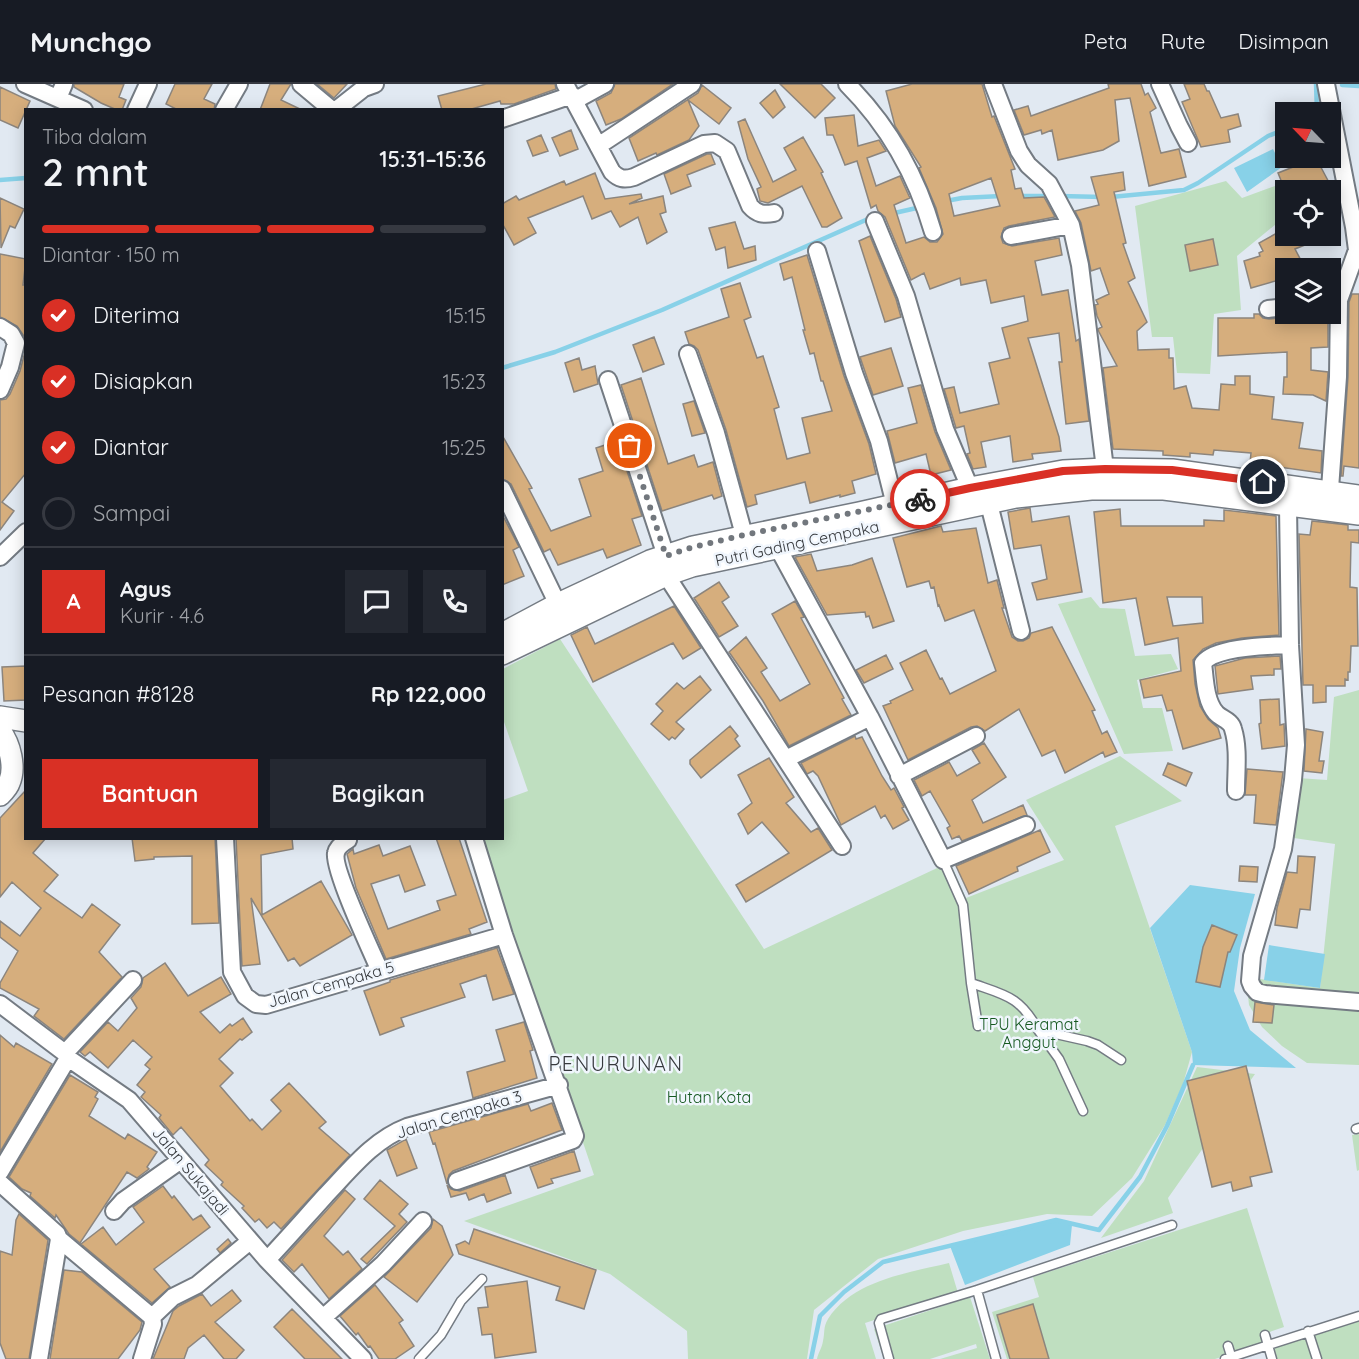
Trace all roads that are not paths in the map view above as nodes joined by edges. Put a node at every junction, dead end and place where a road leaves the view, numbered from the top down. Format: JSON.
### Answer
{"nodes":[{"id":1,"x":25,"y":84,"type":"edge"},
{"id":2,"x":148,"y":84,"type":"edge"},
{"id":3,"x":239,"y":84,"type":"edge"},
{"id":4,"x":301,"y":84,"type":"edge"},
{"id":5,"x":375,"y":84,"type":"edge"},
{"id":6,"x":605,"y":84,"type":"edge"},
{"id":7,"x":692,"y":84,"type":"edge"},
{"id":8,"x":848,"y":84,"type":"edge"},
{"id":9,"x":993,"y":84,"type":"edge"},
{"id":10,"x":1160,"y":84,"type":"edge"},
{"id":11,"x":1326,"y":84,"type":"edge"},
{"id":12,"x":61,"y":91,"type":"edge"},
{"id":13,"x":570,"y":93,"type":"edge"},
{"id":14,"x":82,"y":108,"type":"edge"},
{"id":15,"x":137,"y":108,"type":"edge"},
{"id":16,"x":225,"y":108,"type":"edge"},
{"id":17,"x":331,"y":108,"type":"edge"},
{"id":18,"x":337,"y":108,"type":"edge"},
{"id":19,"x":504,"y":118,"type":"edge"},
{"id":20,"x":1188,"y":143,"type":"dead end"},
{"id":21,"x":598,"y":146,"type":"junction"},
{"id":22,"x":774,"y":213,"type":"dead end"},
{"id":23,"x":1068,"y":219,"type":"junction"},
{"id":24,"x":875,"y":221,"type":"dead end"},
{"id":25,"x":933,"y":232,"type":"dead end"},
{"id":26,"x":1011,"y":236,"type":"dead end"},
{"id":27,"x":1358,"y":250,"type":"edge"},
{"id":28,"x":817,"y":251,"type":"dead end"},
{"id":29,"x":1341,"y":287,"type":"edge"},
{"id":30,"x":1275,"y":308,"type":"edge"},
{"id":31,"x":1268,"y":309,"type":"dead end"},
{"id":32,"x":1336,"y":324,"type":"edge"},
{"id":33,"x":0,"y":327,"type":"edge"},
{"id":34,"x":688,"y":354,"type":"dead end"},
{"id":35,"x":608,"y":380,"type":"dead end"},
{"id":36,"x":0,"y":390,"type":"edge"},
{"id":37,"x":1105,"y":469,"type":"junction"},
{"id":38,"x":970,"y":488,"type":"junction"},
{"id":39,"x":504,"y":493,"type":"edge"},
{"id":40,"x":1359,"y":495,"type":"edge"},
{"id":41,"x":1329,"y":500,"type":"junction"},
{"id":42,"x":988,"y":504,"type":"junction"},
{"id":43,"x":895,"y":505,"type":"junction"},
{"id":44,"x":1288,"y":506,"type":"junction"},
{"id":45,"x":1359,"y":514,"type":"edge"},
{"id":46,"x":24,"y":534,"type":"edge"},
{"id":47,"x":744,"y":535,"type":"junction"},
{"id":48,"x":775,"y":539,"type":"junction"},
{"id":49,"x":0,"y":556,"type":"edge"},
{"id":50,"x":666,"y":565,"type":"junction"},
{"id":51,"x":562,"y":614,"type":"junction"},
{"id":52,"x":1021,"y":631,"type":"dead end"},
{"id":53,"x":504,"y":633,"type":"edge"},
{"id":54,"x":1290,"y":645,"type":"junction"},
{"id":55,"x":504,"y":653,"type":"edge"},
{"id":56,"x":0,"y":717,"type":"edge"},
{"id":57,"x":870,"y":717,"type":"junction"},
{"id":58,"x":24,"y":722,"type":"edge"},
{"id":59,"x":0,"y":731,"type":"edge"},
{"id":60,"x":976,"y":736,"type":"dead end"},
{"id":61,"x":786,"y":759,"type":"junction"},
{"id":62,"x":24,"y":771,"type":"edge"},
{"id":63,"x":900,"y":776,"type":"junction"},
{"id":64,"x":5,"y":789,"type":"edge"},
{"id":65,"x":1236,"y":791,"type":"dead end"},
{"id":66,"x":1026,"y":825,"type":"dead end"},
{"id":67,"x":225,"y":840,"type":"edge"},
{"id":68,"x":350,"y":840,"type":"edge"},
{"id":69,"x":475,"y":840,"type":"edge"},
{"id":70,"x":842,"y":846,"type":"dead end"},
{"id":71,"x":943,"y":860,"type":"junction"},
{"id":72,"x":504,"y":935,"type":"junction"},
{"id":73,"x":380,"y":971,"type":"junction"},
{"id":74,"x":134,"y":980,"type":"dead end"},
{"id":75,"x":971,"y":983,"type":"junction"},
{"id":76,"x":1359,"y":1002,"type":"edge"},
{"id":77,"x":0,"y":1004,"type":"edge"},
{"id":78,"x":978,"y":1026,"type":"dead end"},
{"id":79,"x":1038,"y":1030,"type":"junction"},
{"id":80,"x":66,"y":1056,"type":"junction"},
{"id":81,"x":1121,"y":1060,"type":"dead end"},
{"id":82,"x":558,"y":1085,"type":"junction"},
{"id":83,"x":1083,"y":1111,"type":"dead end"},
{"id":84,"x":181,"y":1160,"type":"junction"},
{"id":85,"x":0,"y":1172,"type":"edge"},
{"id":86,"x":457,"y":1180,"type":"dead end"},
{"id":87,"x":0,"y":1183,"type":"edge"},
{"id":88,"x":114,"y":1211,"type":"dead end"},
{"id":89,"x":423,"y":1221,"type":"dead end"},
{"id":90,"x":1172,"y":1225,"type":"dead end"},
{"id":91,"x":58,"y":1239,"type":"junction"},
{"id":92,"x":250,"y":1241,"type":"junction"},
{"id":93,"x":267,"y":1260,"type":"junction"},
{"id":94,"x":482,"y":1280,"type":"dead end"},
{"id":95,"x":977,"y":1290,"type":"junction"},
{"id":96,"x":1359,"y":1316,"type":"edge"},
{"id":97,"x":152,"y":1317,"type":"junction"},
{"id":98,"x":324,"y":1317,"type":"junction"},
{"id":99,"x":1308,"y":1331,"type":"junction"},
{"id":100,"x":1265,"y":1335,"type":"dead end"},
{"id":101,"x":1268,"y":1345,"type":"junction"},
{"id":102,"x":1228,"y":1346,"type":"dead end"},
{"id":103,"x":1230,"y":1358,"type":"edge"},
{"id":104,"x":39,"y":1359,"type":"edge"},
{"id":105,"x":142,"y":1359,"type":"edge"},
{"id":106,"x":363,"y":1359,"type":"edge"},
{"id":107,"x":419,"y":1359,"type":"edge"},
{"id":108,"x":889,"y":1359,"type":"edge"},
{"id":109,"x":996,"y":1359,"type":"edge"},
{"id":110,"x":1272,"y":1359,"type":"edge"},
{"id":111,"x":1317,"y":1359,"type":"edge"}],
"edges":[{"from":1,"to":12,"type":"street"},
{"from":2,"to":15,"type":"street"},
{"from":3,"to":16,"type":"street"},
{"from":4,"to":17,"type":"street"},
{"from":5,"to":18,"type":"street"},
{"from":6,"to":13,"type":"street"},
{"from":7,"to":21,"type":"street"},
{"from":8,"to":25,"type":"street"},
{"from":9,"to":23,"type":"street"},
{"from":10,"to":20,"type":"street"},
{"from":11,"to":27,"type":"street"},
{"from":12,"to":14,"type":"street"},
{"from":13,"to":19,"type":"street"},
{"from":13,"to":21,"type":"street"},
{"from":21,"to":22,"type":"street"},
{"from":23,"to":26,"type":"street"},
{"from":23,"to":37,"type":"street"},
{"from":24,"to":38,"type":"street"},
{"from":27,"to":29,"type":"street"},
{"from":28,"to":43,"type":"street"},
{"from":30,"to":31,"type":"street"},
{"from":32,"to":41,"type":"street"},
{"from":33,"to":36,"type":"street"},
{"from":34,"to":47,"type":"street"},
{"from":35,"to":50,"type":"street"},
{"from":37,"to":38,"type":"street","name":"Putri Gading Cempaka"},
{"from":37,"to":41,"type":"street","name":"Putri Gading Cempaka"},
{"from":38,"to":43,"type":"street","name":"Putri Gading Cempaka"},
{"from":39,"to":51,"type":"street"},
{"from":40,"to":41,"type":"street","name":"Putri Gading Cempaka"},
{"from":41,"to":44,"type":"street","name":"Putri Gading Cempaka"},
{"from":41,"to":45,"type":"street","name":"Putri Gading Cempaka"},
{"from":42,"to":44,"type":"street","name":"Putri Gading Cempaka"},
{"from":42,"to":48,"type":"street","name":"Putri Gading Cempaka"},
{"from":42,"to":52,"type":"street"},
{"from":43,"to":48,"type":"street","name":"Putri Gading Cempaka"},
{"from":44,"to":54,"type":"street"},
{"from":46,"to":49,"type":"street"},
{"from":47,"to":48,"type":"street","name":"Putri Gading Cempaka"},
{"from":47,"to":50,"type":"street","name":"Putri Gading Cempaka"},
{"from":48,"to":50,"type":"street","name":"Putri Gading Cempaka"},
{"from":48,"to":57,"type":"street"},
{"from":50,"to":51,"type":"street","name":"Putri Gading Cempaka"},
{"from":50,"to":61,"type":"street"},
{"from":51,"to":53,"type":"street","name":"Putri Gading Cempaka"},
{"from":51,"to":55,"type":"street","name":"Putri Gading Cempaka"},
{"from":54,"to":65,"type":"street"},
{"from":54,"to":76,"type":"street"},
{"from":56,"to":58,"type":"street"},
{"from":57,"to":61,"type":"street"},
{"from":57,"to":63,"type":"street"},
{"from":59,"to":64,"type":"street"},
{"from":60,"to":63,"type":"street"},
{"from":61,"to":70,"type":"street"},
{"from":62,"to":64,"type":"street"},
{"from":63,"to":71,"type":"street"},
{"from":66,"to":71,"type":"street"},
{"from":67,"to":73,"type":"street","name":"Jalan Cempaka 5"},
{"from":68,"to":73,"type":"street"},
{"from":69,"to":72,"type":"street"},
{"from":71,"to":75,"type":"lane"},
{"from":72,"to":73,"type":"street","name":"Jalan Cempaka 5"},
{"from":72,"to":82,"type":"street"},
{"from":74,"to":80,"type":"street"},
{"from":75,"to":78,"type":"lane"},
{"from":75,"to":79,"type":"lane"},
{"from":77,"to":80,"type":"street","name":"Jalan Sukajadi"},
{"from":79,"to":81,"type":"lane"},
{"from":79,"to":83,"type":"lane"},
{"from":80,"to":84,"type":"street","name":"Jalan Sukajadi"},
{"from":80,"to":85,"type":"street"},
{"from":82,"to":86,"type":"street"},
{"from":82,"to":93,"type":"street","name":"Jalan Cempaka 3"},
{"from":84,"to":88,"type":"street"},
{"from":84,"to":92,"type":"street","name":"Jalan Sukajadi"},
{"from":87,"to":91,"type":"street"},
{"from":89,"to":98,"type":"street"},
{"from":90,"to":95,"type":"lane"},
{"from":91,"to":97,"type":"street"},
{"from":91,"to":104,"type":"street"},
{"from":92,"to":93,"type":"street","name":"Jalan Sukajadi"},
{"from":92,"to":97,"type":"street"},
{"from":93,"to":98,"type":"street","name":"Jalan Sukajadi"},
{"from":94,"to":107,"type":"lane"},
{"from":95,"to":108,"type":"lane"},
{"from":95,"to":109,"type":"lane"},
{"from":96,"to":99,"type":"lane"},
{"from":97,"to":105,"type":"street"},
{"from":98,"to":106,"type":"street","name":"Jalan Sukajadi"},
{"from":99,"to":101,"type":"lane"},
{"from":99,"to":111,"type":"lane"},
{"from":100,"to":101,"type":"lane"},
{"from":101,"to":103,"type":"lane"},
{"from":101,"to":110,"type":"lane"},
{"from":102,"to":103,"type":"lane"}]}
